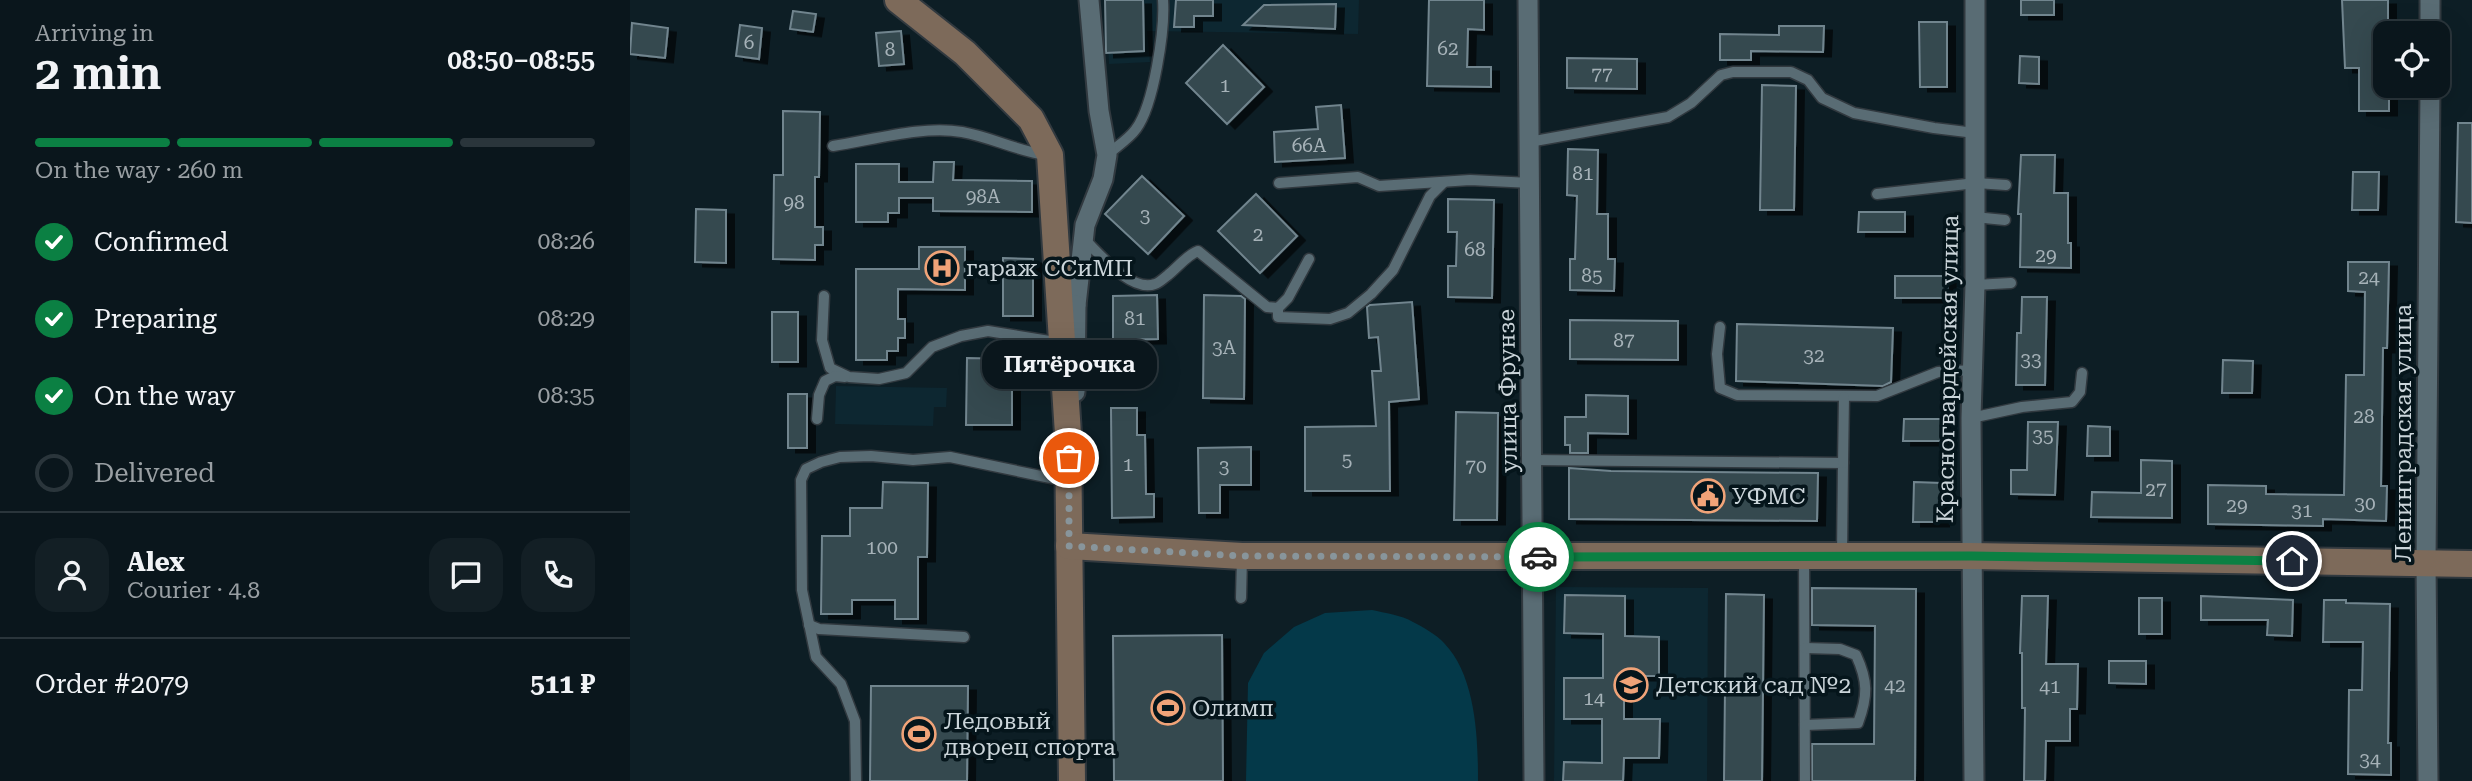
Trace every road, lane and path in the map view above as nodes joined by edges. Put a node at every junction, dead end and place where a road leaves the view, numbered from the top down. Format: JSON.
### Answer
{"nodes":[{"id":1,"x":898,"y":0,"type":"edge"},
{"id":2,"x":1088,"y":0,"type":"edge"},
{"id":3,"x":1163,"y":0,"type":"edge"},
{"id":4,"x":1528,"y":0,"type":"edge"},
{"id":5,"x":1975,"y":0,"type":"edge"},
{"id":6,"x":2430,"y":0,"type":"edge"},
{"id":7,"x":2430,"y":21,"type":"edge"},
{"id":8,"x":2430,"y":98,"type":"edge"},
{"id":9,"x":1975,"y":133,"type":"junction"},
{"id":10,"x":1530,"y":142,"type":"junction"},
{"id":11,"x":833,"y":146,"type":"dead end"},
{"id":12,"x":1050,"y":155,"type":"junction"},
{"id":13,"x":1107,"y":155,"type":"junction"},
{"id":14,"x":1444,"y":182,"type":"junction"},
{"id":15,"x":1279,"y":183,"type":"dead end"},
{"id":16,"x":1530,"y":183,"type":"junction"},
{"id":17,"x":1976,"y":183,"type":"junction"},
{"id":18,"x":2006,"y":185,"type":"dead end"},
{"id":19,"x":1877,"y":194,"type":"dead end"},
{"id":20,"x":1974,"y":217,"type":"junction"},
{"id":21,"x":2006,"y":220,"type":"dead end"},
{"id":22,"x":1083,"y":238,"type":"junction"},
{"id":23,"x":1309,"y":259,"type":"dead end"},
{"id":24,"x":2011,"y":284,"type":"dead end"},
{"id":25,"x":1975,"y":285,"type":"junction"},
{"id":26,"x":824,"y":296,"type":"dead end"},
{"id":27,"x":1278,"y":308,"type":"junction"},
{"id":28,"x":1066,"y":324,"type":"junction"},
{"id":29,"x":1720,"y":327,"type":"dead end"},
{"id":30,"x":1972,"y":370,"type":"junction"},
{"id":31,"x":2082,"y":373,"type":"dead end"},
{"id":32,"x":849,"y":377,"type":"junction"},
{"id":33,"x":1844,"y":397,"type":"junction"},
{"id":34,"x":1971,"y":418,"type":"junction"},
{"id":35,"x":817,"y":419,"type":"dead end"},
{"id":36,"x":1068,"y":434,"type":"junction"},
{"id":37,"x":1533,"y":460,"type":"junction"},
{"id":38,"x":1843,"y":463,"type":"junction"},
{"id":39,"x":1069,"y":482,"type":"junction"},
{"id":40,"x":1069,"y":546,"type":"junction"},
{"id":41,"x":1242,"y":556,"type":"junction"},
{"id":42,"x":1971,"y":556,"type":"junction"},
{"id":43,"x":1533,"y":557,"type":"junction"},
{"id":44,"x":1804,"y":557,"type":"junction"},
{"id":45,"x":1842,"y":557,"type":"junction"},
{"id":46,"x":2426,"y":563,"type":"junction"},
{"id":47,"x":2472,"y":564,"type":"edge"},
{"id":48,"x":1241,"y":598,"type":"dead end"},
{"id":49,"x":809,"y":625,"type":"junction"},
{"id":50,"x":964,"y":637,"type":"dead end"},
{"id":51,"x":1805,"y":648,"type":"junction"},
{"id":52,"x":1805,"y":724,"type":"junction"},
{"id":53,"x":856,"y":781,"type":"edge"},
{"id":54,"x":1072,"y":781,"type":"edge"},
{"id":55,"x":1534,"y":781,"type":"edge"},
{"id":56,"x":1805,"y":781,"type":"edge"},
{"id":57,"x":1974,"y":781,"type":"edge"},
{"id":58,"x":2428,"y":781,"type":"edge"}],
"edges":[{"from":1,"to":12,"type":"street"},
{"from":2,"to":13,"type":"street"},
{"from":3,"to":13,"type":"lane"},
{"from":4,"to":10,"type":"street","name":"улица Фрунзе"},
{"from":5,"to":9,"type":"street","name":"Красногвардейская улица"},
{"from":6,"to":7,"type":"street"},
{"from":8,"to":46,"type":"street","name":"Ленинградская улица"},
{"from":9,"to":10,"type":"lane"},
{"from":9,"to":17,"type":"street","name":"Красногвардейская улица"},
{"from":10,"to":16,"type":"street","name":"улица Фрунзе"},
{"from":11,"to":12,"type":"lane"},
{"from":12,"to":28,"type":"street"},
{"from":13,"to":22,"type":"street"},
{"from":14,"to":15,"type":"lane"},
{"from":14,"to":16,"type":"lane"},
{"from":14,"to":27,"type":"lane"},
{"from":16,"to":37,"type":"street","name":"улица Фрунзе"},
{"from":17,"to":18,"type":"lane"},
{"from":17,"to":19,"type":"lane"},
{"from":17,"to":20,"type":"street","name":"Красногвардейская улица"},
{"from":20,"to":21,"type":"lane"},
{"from":20,"to":25,"type":"street","name":"Красногвардейская улица"},
{"from":22,"to":27,"type":"lane"},
{"from":22,"to":28,"type":"street"},
{"from":23,"to":27,"type":"lane"},
{"from":24,"to":25,"type":"lane"},
{"from":25,"to":30,"type":"street","name":"Красногвардейская улица"},
{"from":26,"to":32,"type":"lane"},
{"from":28,"to":32,"type":"lane"},
{"from":28,"to":36,"type":"street"},
{"from":28,"to":36,"type":"street"},
{"from":29,"to":33,"type":"lane"},
{"from":30,"to":33,"type":"lane"},
{"from":30,"to":34,"type":"street","name":"Красногвардейская улица"},
{"from":31,"to":34,"type":"lane"},
{"from":32,"to":35,"type":"lane"},
{"from":33,"to":38,"type":"lane"},
{"from":34,"to":42,"type":"street","name":"Красногвардейская улица"},
{"from":36,"to":39,"type":"street"},
{"from":37,"to":38,"type":"lane"},
{"from":37,"to":43,"type":"street","name":"улица Фрунзе"},
{"from":38,"to":45,"type":"lane"},
{"from":39,"to":40,"type":"street"},
{"from":39,"to":49,"type":"lane"},
{"from":40,"to":41,"type":"street"},
{"from":40,"to":54,"type":"street"},
{"from":41,"to":43,"type":"street"},
{"from":41,"to":48,"type":"lane"},
{"from":42,"to":45,"type":"street"},
{"from":42,"to":46,"type":"street"},
{"from":42,"to":57,"type":"street","name":"Красногвардейская улица"},
{"from":43,"to":44,"type":"street"},
{"from":43,"to":55,"type":"street","name":"улица Фрунзе"},
{"from":44,"to":45,"type":"street"},
{"from":44,"to":51,"type":"lane"},
{"from":46,"to":47,"type":"street"},
{"from":46,"to":58,"type":"street","name":"Ленинградская улица"},
{"from":49,"to":50,"type":"lane"},
{"from":49,"to":53,"type":"lane"},
{"from":51,"to":52,"type":"lane"},
{"from":51,"to":52,"type":"lane"},
{"from":52,"to":56,"type":"lane"}]}
